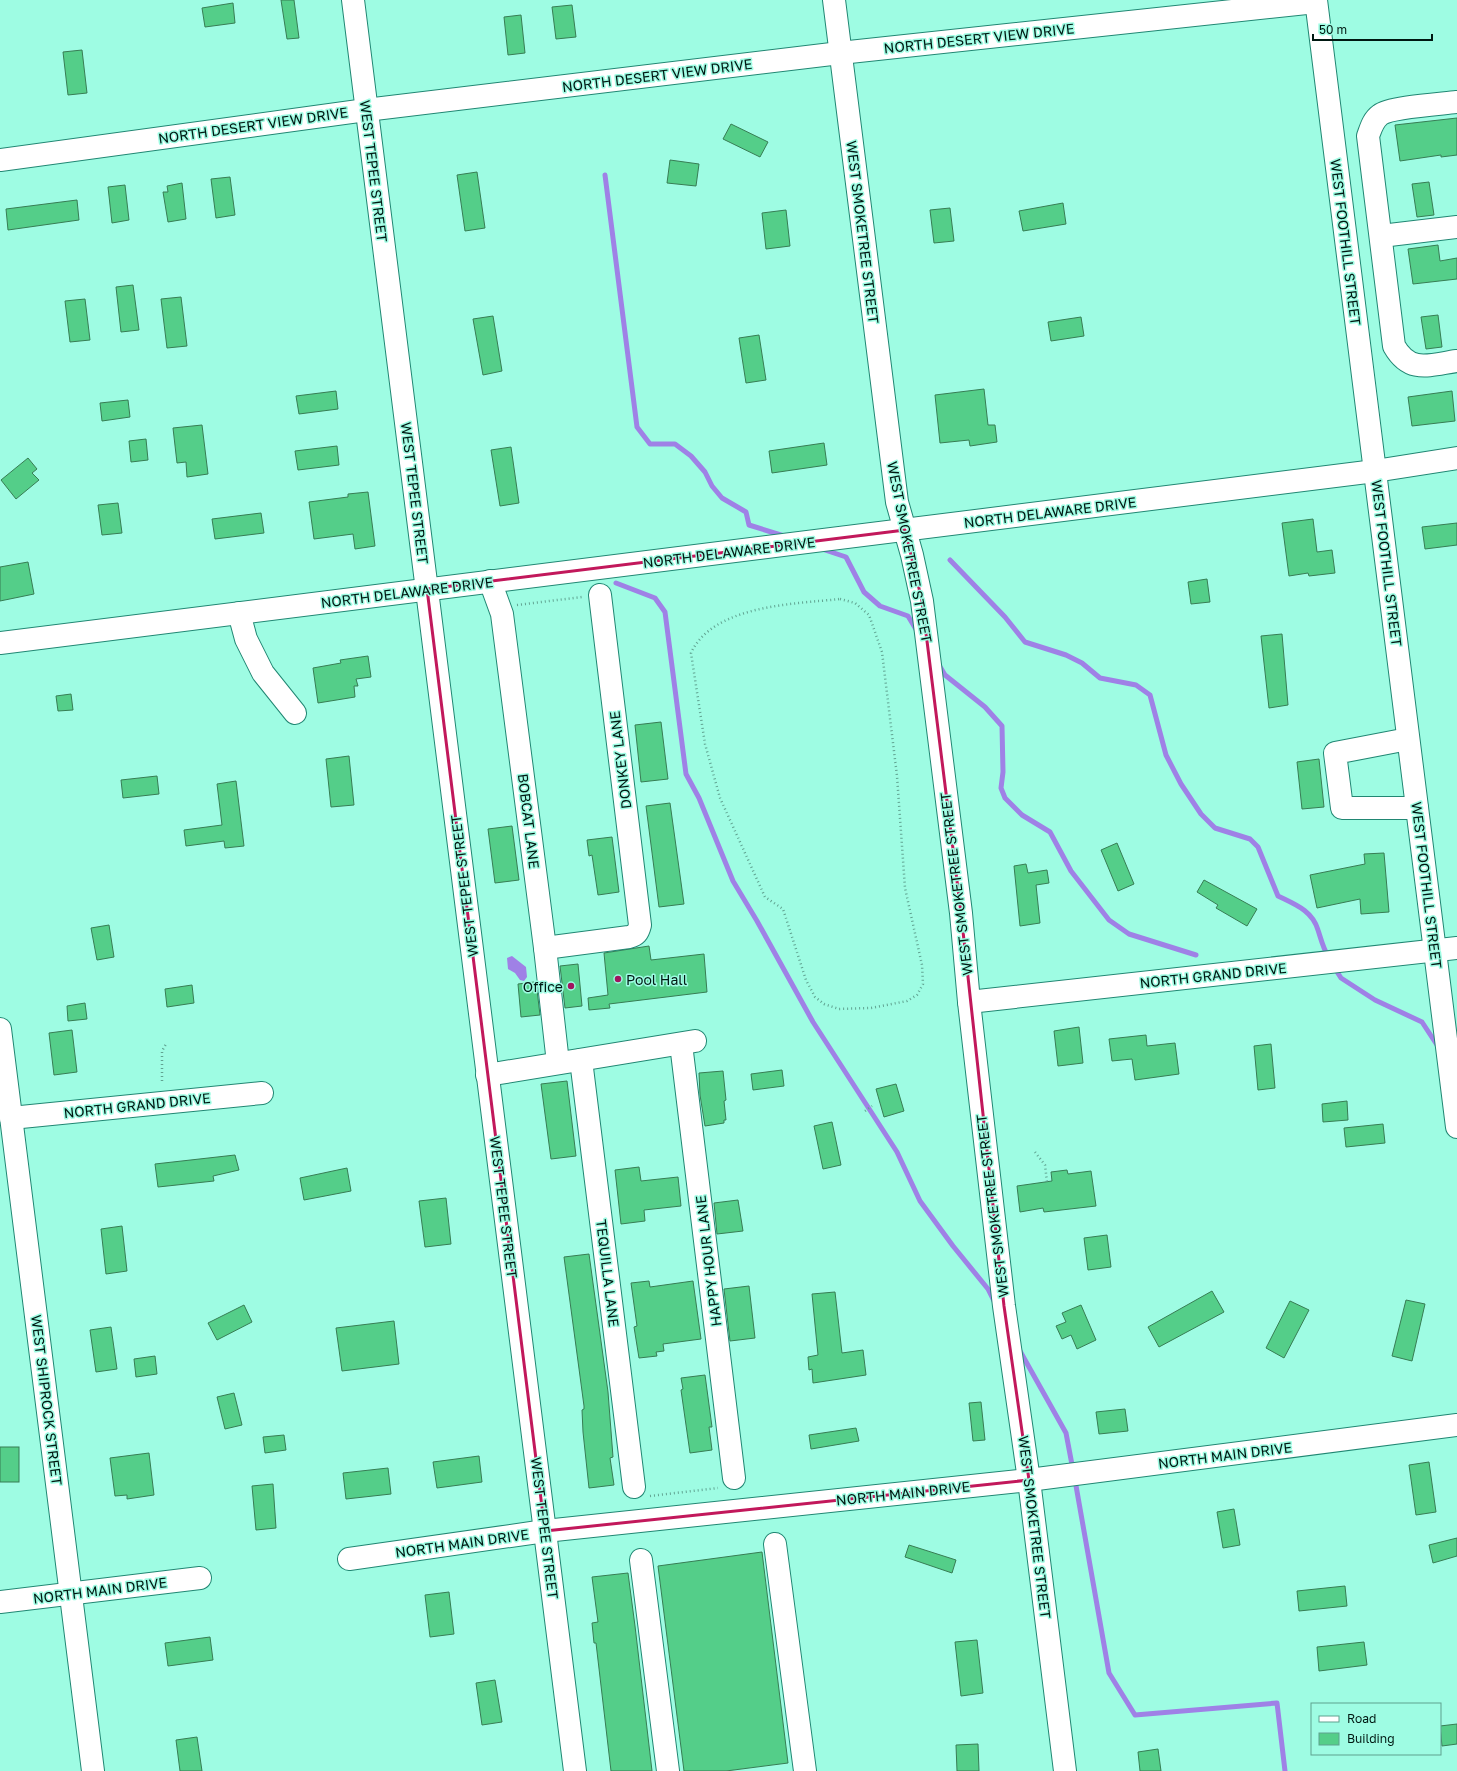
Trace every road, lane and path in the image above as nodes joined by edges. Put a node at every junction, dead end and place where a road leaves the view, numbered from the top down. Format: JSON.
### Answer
{"nodes":[{"id":1,"x":353,"y":0,"type":"edge"},
{"id":2,"x":834,"y":0,"type":"edge"},
{"id":3,"x":1316,"y":1,"type":"edge"},
{"id":4,"x":840,"y":53,"type":"junction"},
{"id":5,"x":1457,"y":102,"type":"edge"},
{"id":6,"x":366,"y":110,"type":"junction"},
{"id":7,"x":0,"y":160,"type":"edge"},
{"id":8,"x":1457,"y":226,"type":"edge"},
{"id":9,"x":1381,"y":236,"type":"junction"},
{"id":10,"x":1457,"y":361,"type":"edge"},
{"id":11,"x":1457,"y":458,"type":"edge"},
{"id":12,"x":1375,"y":471,"type":"junction"},
{"id":13,"x":905,"y":530,"type":"junction"},
{"id":14,"x":490,"y":581,"type":"junction"},
{"id":15,"x":427,"y":589,"type":"junction"},
{"id":16,"x":600,"y":595,"type":"joint"},
{"id":17,"x":500,"y":607,"type":"junction"},
{"id":18,"x":239,"y":612,"type":"junction"},
{"id":19,"x":869,"y":615,"type":"joint"},
{"id":20,"x":0,"y":643,"type":"edge"},
{"id":21,"x":295,"y":713,"type":"dead end"},
{"id":22,"x":1408,"y":739,"type":"junction"},
{"id":23,"x":1417,"y":808,"type":"junction"},
{"id":24,"x":545,"y":948,"type":"junction"},
{"id":25,"x":1457,"y":948,"type":"edge"},
{"id":26,"x":1435,"y":951,"type":"junction"},
{"id":27,"x":970,"y":1002,"type":"junction"},
{"id":28,"x":0,"y":1029,"type":"edge"},
{"id":29,"x":166,"y":1044,"type":"dead end"},
{"id":30,"x":581,"y":1060,"type":"junction"},
{"id":31,"x":558,"y":1063,"type":"junction"},
{"id":32,"x":487,"y":1075,"type":"junction"},
{"id":33,"x":162,"y":1081,"type":"dead end"},
{"id":34,"x":262,"y":1093,"type":"dead end"},
{"id":35,"x":872,"y":1106,"type":"dead end"},
{"id":36,"x":865,"y":1111,"type":"dead end"},
{"id":37,"x":11,"y":1118,"type":"junction"},
{"id":38,"x":1457,"y":1127,"type":"edge"},
{"id":39,"x":1035,"y":1152,"type":"dead end"},
{"id":40,"x":1047,"y":1182,"type":"dead end"},
{"id":41,"x":1457,"y":1425,"type":"edge"},
{"id":42,"x":734,"y":1478,"type":"joint"},
{"id":43,"x":1029,"y":1480,"type":"junction"},
{"id":44,"x":634,"y":1487,"type":"joint"},
{"id":45,"x":545,"y":1531,"type":"junction"},
{"id":46,"x":775,"y":1544,"type":"dead end"},
{"id":47,"x":349,"y":1559,"type":"dead end"},
{"id":48,"x":641,"y":1560,"type":"dead end"},
{"id":49,"x":200,"y":1578,"type":"dead end"},
{"id":50,"x":71,"y":1594,"type":"junction"},
{"id":51,"x":0,"y":1602,"type":"edge"},
{"id":52,"x":93,"y":1771,"type":"edge"},
{"id":53,"x":575,"y":1771,"type":"edge"},
{"id":54,"x":668,"y":1771,"type":"edge"},
{"id":55,"x":804,"y":1771,"type":"edge"},
{"id":56,"x":1065,"y":1771,"type":"edge"}],
"edges":[{"from":1,"to":6,"type":"street","name":"WEST TEPEE STREET"},
{"from":2,"to":4,"type":"street","name":"WEST SMOKETREE STREET"},
{"from":3,"to":4,"type":"street","name":"NORTH DESERT VIEW DRIVE"},
{"from":3,"to":12,"type":"street","name":"WEST FOOTHILL STREET"},
{"from":4,"to":6,"type":"street","name":"NORTH DESERT VIEW DRIVE"},
{"from":4,"to":13,"type":"street","name":"WEST SMOKETREE STREET"},
{"from":5,"to":9,"type":"street"},
{"from":6,"to":7,"type":"street","name":"NORTH DESERT VIEW DRIVE"},
{"from":6,"to":15,"type":"street","name":"WEST TEPEE STREET"},
{"from":8,"to":9,"type":"street"},
{"from":9,"to":10,"type":"street"},
{"from":11,"to":12,"type":"street","name":"NORTH DELAWARE DRIVE"},
{"from":12,"to":13,"type":"street","name":"NORTH DELAWARE DRIVE"},
{"from":12,"to":22,"type":"street","name":"WEST FOOTHILL STREET"},
{"from":13,"to":14,"type":"street","name":"NORTH DELAWARE DRIVE"},
{"from":13,"to":27,"type":"street","name":"WEST SMOKETREE STREET"},
{"from":14,"to":15,"type":"street","name":"NORTH DELAWARE DRIVE"},
{"from":14,"to":17,"type":"street","name":"BOBCAT LANE"},
{"from":15,"to":18,"type":"street","name":"NORTH DELAWARE DRIVE"},
{"from":15,"to":32,"type":"street","name":"WEST TEPEE STREET"},
{"from":16,"to":17,"type":"path"},
{"from":16,"to":24,"type":"street","name":"DONKEY LANE"},
{"from":17,"to":24,"type":"street","name":"BOBCAT LANE"},
{"from":18,"to":20,"type":"street","name":"NORTH DELAWARE DRIVE"},
{"from":18,"to":21,"type":"street"},
{"from":19,"to":19,"type":"path"},
{"from":22,"to":23,"type":"street","name":"WEST FOOTHILL STREET"},
{"from":22,"to":23,"type":"street"},
{"from":23,"to":26,"type":"street","name":"WEST FOOTHILL STREET"},
{"from":24,"to":31,"type":"street","name":"BOBCAT LANE"},
{"from":25,"to":26,"type":"street","name":"NORTH GRAND DRIVE"},
{"from":26,"to":27,"type":"street","name":"NORTH GRAND DRIVE"},
{"from":26,"to":38,"type":"street","name":"WEST FOOTHILL STREET"},
{"from":27,"to":43,"type":"street","name":"WEST SMOKETREE STREET"},
{"from":28,"to":37,"type":"street","name":"WEST SHIPROCK STREET"},
{"from":29,"to":33,"type":"path"},
{"from":30,"to":31,"type":"street"},
{"from":30,"to":42,"type":"street","name":"HAPPY HOUR LANE"},
{"from":30,"to":44,"type":"street","name":"TEQUILLA LANE"},
{"from":31,"to":32,"type":"street"},
{"from":32,"to":45,"type":"street","name":"WEST TEPEE STREET"},
{"from":34,"to":37,"type":"street","name":"NORTH GRAND DRIVE"},
{"from":35,"to":36,"type":"path"},
{"from":37,"to":50,"type":"street","name":"WEST SHIPROCK STREET"},
{"from":39,"to":40,"type":"path"},
{"from":41,"to":43,"type":"street","name":"NORTH MAIN DRIVE"},
{"from":42,"to":44,"type":"path"},
{"from":43,"to":45,"type":"street","name":"NORTH MAIN DRIVE"},
{"from":43,"to":56,"type":"street","name":"WEST SMOKETREE STREET"},
{"from":45,"to":47,"type":"street","name":"NORTH MAIN DRIVE"},
{"from":45,"to":53,"type":"street","name":"WEST TEPEE STREET"},
{"from":46,"to":55,"type":"street"},
{"from":48,"to":54,"type":"street"},
{"from":49,"to":50,"type":"street","name":"NORTH MAIN DRIVE"},
{"from":50,"to":51,"type":"street","name":"NORTH MAIN DRIVE"},
{"from":50,"to":52,"type":"street","name":"WEST SHIPROCK STREET"}]}
